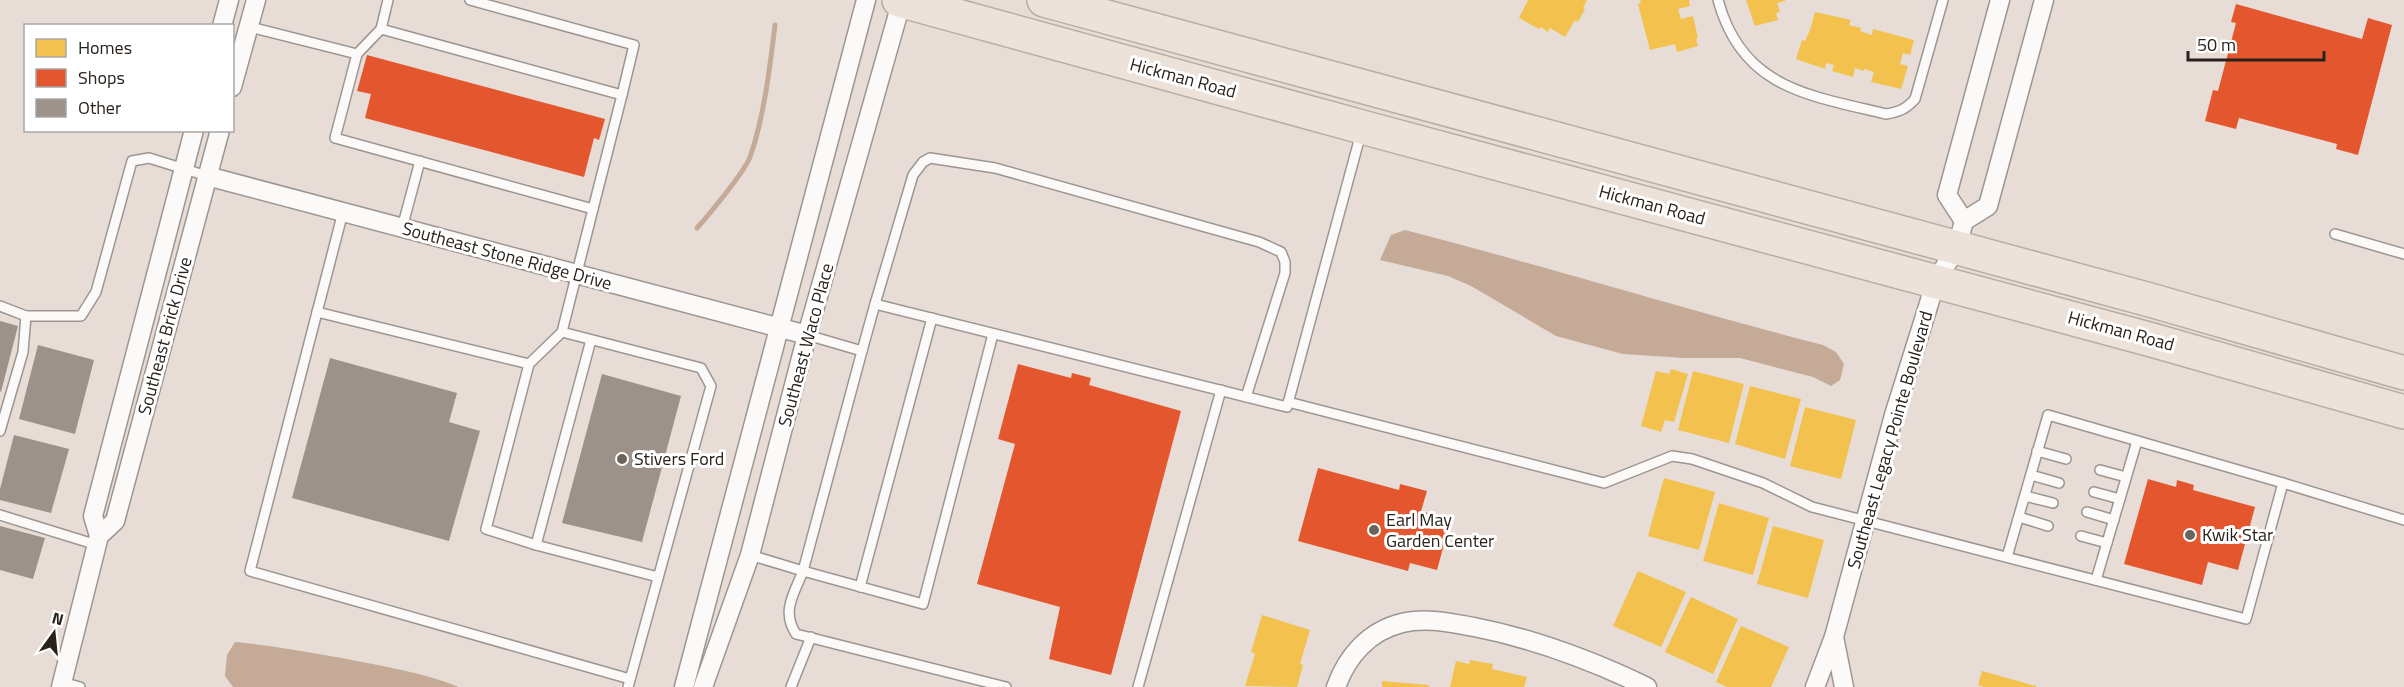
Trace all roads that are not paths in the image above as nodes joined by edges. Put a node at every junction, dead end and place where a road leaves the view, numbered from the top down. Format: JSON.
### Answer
{"nodes":[{"id":1,"x":229,"y":0,"type":"edge"},
{"id":2,"x":256,"y":0,"type":"edge"},
{"id":3,"x":388,"y":0,"type":"edge"},
{"id":4,"x":470,"y":0,"type":"edge"},
{"id":5,"x":866,"y":0,"type":"edge"},
{"id":6,"x":901,"y":0,"type":"edge"},
{"id":7,"x":1044,"y":0,"type":"edge"},
{"id":8,"x":1718,"y":0,"type":"edge"},
{"id":9,"x":1943,"y":0,"type":"edge"},
{"id":10,"x":2000,"y":0,"type":"edge"},
{"id":11,"x":2044,"y":0,"type":"edge"},
{"id":12,"x":223,"y":24,"type":"edge"},
{"id":13,"x":250,"y":27,"type":"junction"},
{"id":14,"x":381,"y":29,"type":"junction"},
{"id":15,"x":357,"y":54,"type":"junction"},
{"id":16,"x":234,"y":80,"type":"edge"},
{"id":17,"x":622,"y":95,"type":"junction"},
{"id":18,"x":1362,"y":127,"type":"junction"},
{"id":19,"x":194,"y":132,"type":"edge"},
{"id":20,"x":219,"y":132,"type":"edge"},
{"id":21,"x":420,"y":161,"type":"junction"},
{"id":22,"x":184,"y":170,"type":"junction"},
{"id":23,"x":207,"y":176,"type":"junction"},
{"id":24,"x":593,"y":209,"type":"junction"},
{"id":25,"x":343,"y":212,"type":"junction"},
{"id":26,"x":402,"y":228,"type":"junction"},
{"id":27,"x":1960,"y":234,"type":"junction"},
{"id":28,"x":2335,"y":234,"type":"dead end"},
{"id":29,"x":2404,"y":254,"type":"edge"},
{"id":30,"x":576,"y":274,"type":"junction"},
{"id":31,"x":1936,"y":281,"type":"junction"},
{"id":32,"x":875,"y":304,"type":"junction"},
{"id":33,"x":0,"y":306,"type":"edge"},
{"id":34,"x":317,"y":312,"type":"junction"},
{"id":35,"x":26,"y":316,"type":"junction"},
{"id":36,"x":932,"y":318,"type":"junction"},
{"id":37,"x":780,"y":328,"type":"junction"},
{"id":38,"x":562,"y":332,"type":"junction"},
{"id":39,"x":993,"y":334,"type":"junction"},
{"id":40,"x":807,"y":335,"type":"junction"},
{"id":41,"x":591,"y":340,"type":"junction"},
{"id":42,"x":862,"y":351,"type":"junction"},
{"id":43,"x":529,"y":364,"type":"junction"},
{"id":44,"x":2404,"y":373,"type":"edge"},
{"id":45,"x":1221,"y":390,"type":"junction"},
{"id":46,"x":1245,"y":397,"type":"junction"},
{"id":47,"x":1288,"y":402,"type":"junction"},
{"id":48,"x":2404,"y":412,"type":"edge"},
{"id":49,"x":0,"y":430,"type":"edge"},
{"id":50,"x":2137,"y":441,"type":"junction"},
{"id":51,"x":2037,"y":451,"type":"junction"},
{"id":52,"x":2066,"y":459,"type":"dead end"},
{"id":53,"x":2100,"y":470,"type":"dead end"},
{"id":54,"x":2031,"y":475,"type":"junction"},
{"id":55,"x":2126,"y":477,"type":"junction"},
{"id":56,"x":2059,"y":483,"type":"dead end"},
{"id":57,"x":2283,"y":483,"type":"junction"},
{"id":58,"x":2094,"y":492,"type":"dead end"},
{"id":59,"x":2025,"y":495,"type":"junction"},
{"id":60,"x":2120,"y":499,"type":"junction"},
{"id":61,"x":2053,"y":503,"type":"dead end"},
{"id":62,"x":2087,"y":512,"type":"dead end"},
{"id":63,"x":0,"y":515,"type":"edge"},
{"id":64,"x":2019,"y":517,"type":"junction"},
{"id":65,"x":2114,"y":520,"type":"junction"},
{"id":66,"x":2404,"y":520,"type":"edge"},
{"id":67,"x":1864,"y":522,"type":"junction"},
{"id":68,"x":2048,"y":526,"type":"dead end"},
{"id":69,"x":2081,"y":536,"type":"dead end"},
{"id":70,"x":98,"y":540,"type":"junction"},
{"id":71,"x":2107,"y":543,"type":"junction"},
{"id":72,"x":536,"y":545,"type":"junction"},
{"id":73,"x":750,"y":555,"type":"junction"},
{"id":74,"x":2007,"y":557,"type":"junction"},
{"id":75,"x":802,"y":571,"type":"junction"},
{"id":76,"x":658,"y":577,"type":"junction"},
{"id":77,"x":2096,"y":580,"type":"junction"},
{"id":78,"x":860,"y":587,"type":"junction"},
{"id":79,"x":811,"y":637,"type":"junction"},
{"id":80,"x":1834,"y":637,"type":"junction"},
{"id":81,"x":629,"y":683,"type":"edge"},
{"id":82,"x":68,"y":685,"type":"edge"},
{"id":83,"x":684,"y":687,"type":"edge"},
{"id":84,"x":703,"y":687,"type":"edge"},
{"id":85,"x":791,"y":687,"type":"edge"},
{"id":86,"x":1006,"y":687,"type":"edge"},
{"id":87,"x":1138,"y":687,"type":"edge"},
{"id":88,"x":1336,"y":687,"type":"edge"},
{"id":89,"x":1647,"y":687,"type":"edge"},
{"id":90,"x":1815,"y":687,"type":"edge"},
{"id":91,"x":1844,"y":687,"type":"edge"}],
"edges":[{"from":1,"to":12,"type":"street"},
{"from":2,"to":13,"type":"street"},
{"from":3,"to":14,"type":"lane"},
{"from":4,"to":17,"type":"lane"},
{"from":5,"to":37,"type":"street","name":"Southeast Waco Place"},
{"from":6,"to":18,"type":"highway","name":"Hickman Road"},
{"from":6,"to":40,"type":"street","name":"Southeast Waco Place"},
{"from":7,"to":27,"type":"highway","name":"Hickman Road"},
{"from":8,"to":9,"type":"lane"},
{"from":10,"to":27,"type":"street"},
{"from":11,"to":27,"type":"street"},
{"from":13,"to":15,"type":"lane"},
{"from":13,"to":16,"type":"street"},
{"from":14,"to":15,"type":"lane"},
{"from":14,"to":17,"type":"lane"},
{"from":15,"to":21,"type":"lane"},
{"from":17,"to":24,"type":"lane"},
{"from":18,"to":31,"type":"highway","name":"Hickman Road"},
{"from":18,"to":47,"type":"lane"},
{"from":19,"to":22,"type":"street","name":"Southeast Brick Drive"},
{"from":20,"to":23,"type":"street","name":"Southeast Brick Drive"},
{"from":21,"to":24,"type":"lane"},
{"from":21,"to":26,"type":"lane"},
{"from":22,"to":23,"type":"lane"},
{"from":22,"to":35,"type":"lane"},
{"from":22,"to":70,"type":"street","name":"Southeast Brick Drive"},
{"from":23,"to":25,"type":"street","name":"Southeast Stone Ridge Drive"},
{"from":23,"to":70,"type":"street","name":"Southeast Brick Drive"},
{"from":24,"to":30,"type":"lane"},
{"from":25,"to":26,"type":"street","name":"Southeast Stone Ridge Drive"},
{"from":25,"to":34,"type":"lane"},
{"from":26,"to":30,"type":"street","name":"Southeast Stone Ridge Drive"},
{"from":27,"to":31,"type":"street","name":"Southeast Legacy Pointe Boulevard"},
{"from":27,"to":44,"type":"highway","name":"Hickman Road"},
{"from":28,"to":29,"type":"lane"},
{"from":30,"to":37,"type":"street","name":"Southeast Stone Ridge Drive"},
{"from":30,"to":38,"type":"lane"},
{"from":31,"to":48,"type":"highway","name":"Hickman Road"},
{"from":31,"to":67,"type":"street","name":"Southeast Legacy Pointe Boulevard"},
{"from":32,"to":36,"type":"lane"},
{"from":32,"to":42,"type":"lane"},
{"from":32,"to":46,"type":"lane"},
{"from":33,"to":35,"type":"lane"},
{"from":34,"to":43,"type":"lane"},
{"from":34,"to":81,"type":"lane"},
{"from":35,"to":49,"type":"lane"},
{"from":36,"to":39,"type":"lane"},
{"from":36,"to":78,"type":"lane"},
{"from":37,"to":40,"type":"street","name":"Southeast Stone Ridge Drive"},
{"from":37,"to":83,"type":"street","name":"Southeast Waco Place"},
{"from":38,"to":41,"type":"lane"},
{"from":38,"to":43,"type":"lane"},
{"from":39,"to":45,"type":"lane"},
{"from":39,"to":78,"type":"lane"},
{"from":40,"to":42,"type":"lane"},
{"from":40,"to":73,"type":"street","name":"Southeast Waco Place"},
{"from":41,"to":72,"type":"lane"},
{"from":41,"to":76,"type":"lane"},
{"from":42,"to":75,"type":"lane"},
{"from":43,"to":72,"type":"lane"},
{"from":45,"to":46,"type":"lane"},
{"from":45,"to":87,"type":"lane"},
{"from":46,"to":47,"type":"lane"},
{"from":47,"to":67,"type":"lane"},
{"from":50,"to":51,"type":"lane"},
{"from":50,"to":55,"type":"lane"},
{"from":50,"to":57,"type":"lane"},
{"from":51,"to":52,"type":"lane"},
{"from":51,"to":54,"type":"lane"},
{"from":53,"to":55,"type":"lane"},
{"from":54,"to":56,"type":"lane"},
{"from":54,"to":59,"type":"lane"},
{"from":55,"to":60,"type":"lane"},
{"from":57,"to":66,"type":"lane"},
{"from":57,"to":77,"type":"lane"},
{"from":58,"to":60,"type":"lane"},
{"from":59,"to":61,"type":"lane"},
{"from":59,"to":64,"type":"lane"},
{"from":60,"to":65,"type":"lane"},
{"from":62,"to":65,"type":"lane"},
{"from":63,"to":70,"type":"lane"},
{"from":64,"to":68,"type":"lane"},
{"from":64,"to":74,"type":"lane"},
{"from":65,"to":71,"type":"lane"},
{"from":67,"to":74,"type":"lane"},
{"from":67,"to":80,"type":"street","name":"Southeast Legacy Pointe Boulevard"},
{"from":69,"to":71,"type":"lane"},
{"from":70,"to":82,"type":"street","name":"Southeast Brick Drive"},
{"from":71,"to":77,"type":"lane"},
{"from":72,"to":76,"type":"lane"},
{"from":73,"to":75,"type":"lane"},
{"from":73,"to":84,"type":"street","name":"Southeast Waco Place"},
{"from":74,"to":77,"type":"lane"},
{"from":75,"to":78,"type":"lane"},
{"from":75,"to":79,"type":"lane"},
{"from":76,"to":81,"type":"lane"},
{"from":79,"to":85,"type":"lane"},
{"from":79,"to":86,"type":"lane"},
{"from":80,"to":90,"type":"street","name":"Southeast Legacy Pointe Boulevard"},
{"from":80,"to":91,"type":"street","name":"Southeast Legacy Pointe Boulevard"},
{"from":88,"to":89,"type":"street"}]}
